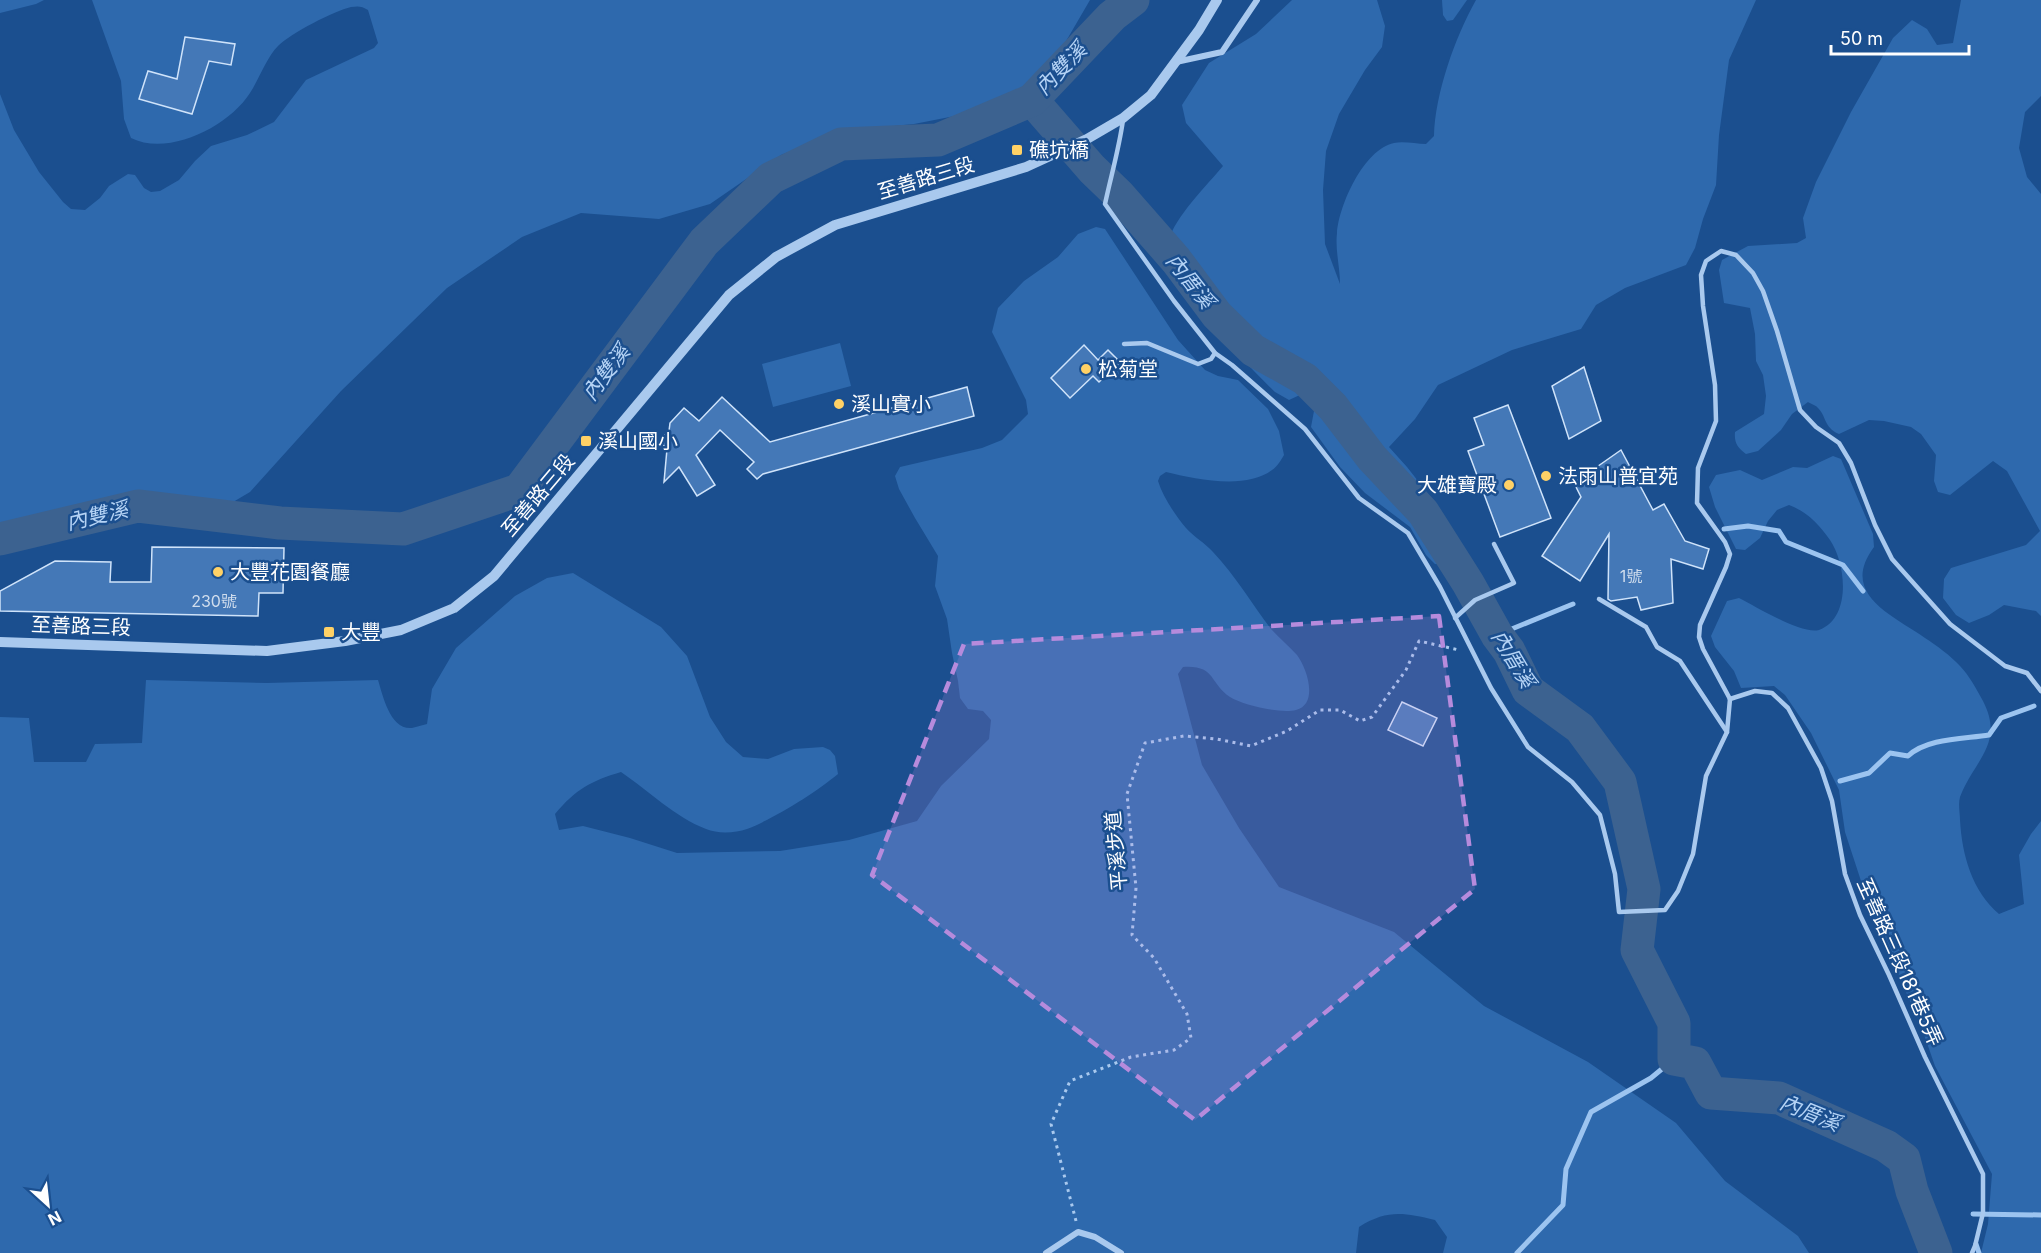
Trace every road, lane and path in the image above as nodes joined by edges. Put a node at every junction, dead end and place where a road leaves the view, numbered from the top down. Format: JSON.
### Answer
{"nodes":[{"id":1,"x":1217,"y":0,"type":"edge"},
{"id":2,"x":1257,"y":0,"type":"edge"},
{"id":3,"x":1175,"y":62,"type":"junction"},
{"id":4,"x":1124,"y":118,"type":"junction"},
{"id":5,"x":1124,"y":344,"type":"dead end"},
{"id":6,"x":1215,"y":353,"type":"junction"},
{"id":7,"x":1494,"y":544,"type":"dead end"},
{"id":8,"x":1599,"y":599,"type":"dead end"},
{"id":9,"x":1455,"y":618,"type":"junction"},
{"id":10,"x":0,"y":642,"type":"edge"},
{"id":11,"x":1473,"y":653,"type":"junction"},
{"id":12,"x":2041,"y":691,"type":"edge"},
{"id":13,"x":1730,"y":699,"type":"junction"},
{"id":14,"x":1727,"y":732,"type":"junction"},
{"id":15,"x":1078,"y":1232,"type":"junction"},
{"id":16,"x":1046,"y":1253,"type":"edge"},
{"id":17,"x":1121,"y":1253,"type":"edge"},
{"id":18,"x":1971,"y":1253,"type":"edge"}],
"edges":[{"from":1,"to":3,"type":"street"},
{"from":2,"to":3,"type":"street"},
{"from":3,"to":4,"type":"street"},
{"from":4,"to":6,"type":"lane"},
{"from":4,"to":10,"type":"street","name":"至善路三段"},
{"from":5,"to":6,"type":"lane"},
{"from":6,"to":9,"type":"lane"},
{"from":7,"to":9,"type":"lane"},
{"from":8,"to":14,"type":"lane"},
{"from":9,"to":11,"type":"lane"},
{"from":11,"to":14,"type":"lane"},
{"from":11,"to":15,"type":"path","name":"平溪步道"},
{"from":12,"to":13,"type":"lane"},
{"from":13,"to":14,"type":"lane"},
{"from":13,"to":18,"type":"lane","name":"至善路三段181巷5弄"},
{"from":15,"to":16,"type":"street"},
{"from":15,"to":17,"type":"street"}]}
